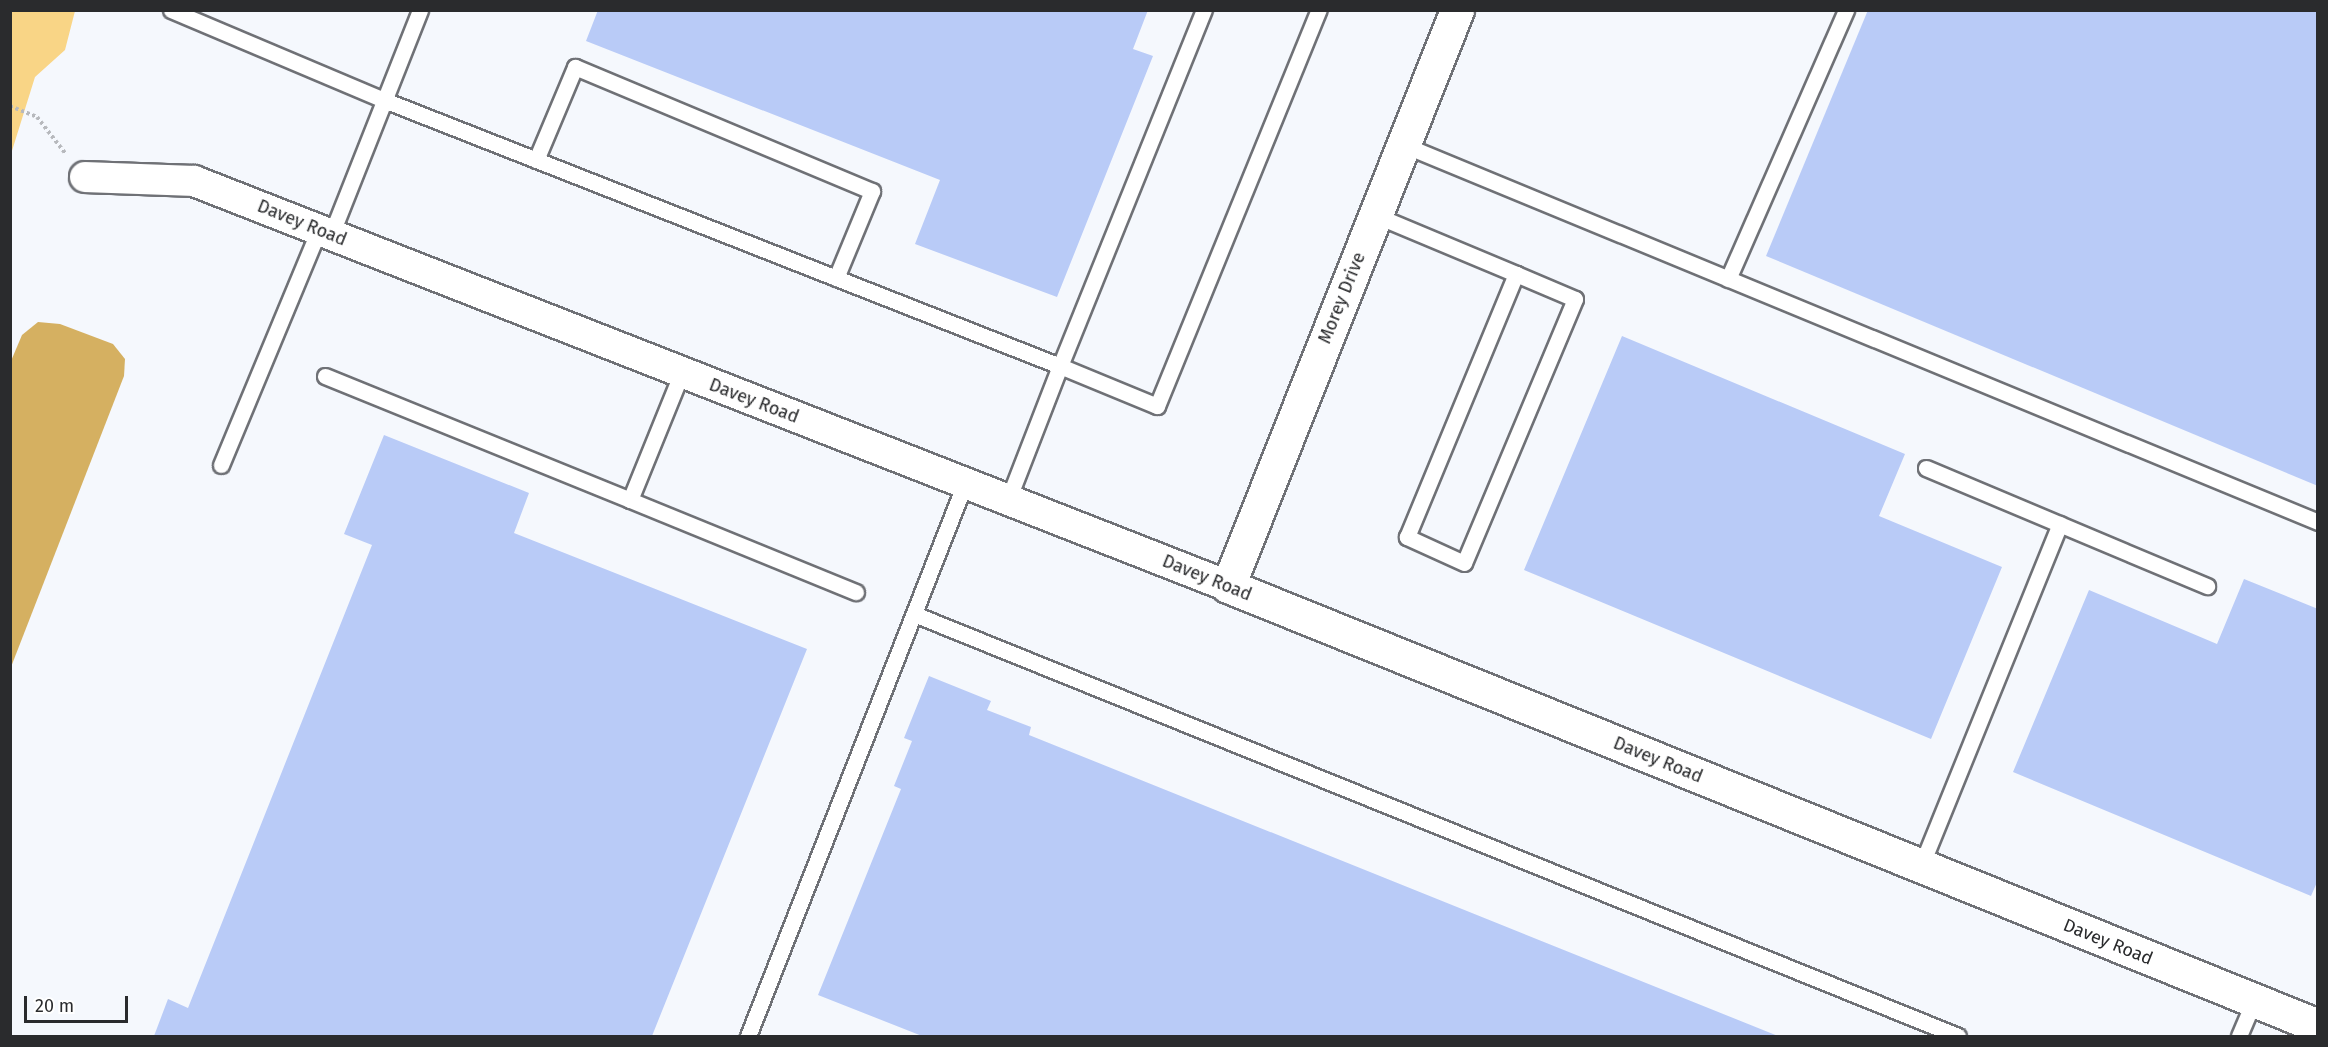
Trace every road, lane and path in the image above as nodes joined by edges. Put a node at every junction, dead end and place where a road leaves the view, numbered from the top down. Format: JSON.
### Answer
{"nodes":[{"id":1,"x":171,"y":10,"type":"edge"},
{"id":2,"x":420,"y":10,"type":"edge"},
{"id":3,"x":1204,"y":10,"type":"edge"},
{"id":4,"x":1319,"y":10,"type":"edge"},
{"id":5,"x":1457,"y":10,"type":"edge"},
{"id":6,"x":1846,"y":10,"type":"edge"},
{"id":7,"x":384,"y":100,"type":"junction"},
{"id":8,"x":10,"y":106,"type":"edge"},
{"id":9,"x":1404,"y":145,"type":"junction"},
{"id":10,"x":536,"y":160,"type":"junction"},
{"id":11,"x":85,"y":177,"type":"joint"},
{"id":12,"x":1376,"y":215,"type":"junction"},
{"id":13,"x":325,"y":232,"type":"junction"},
{"id":14,"x":1516,"y":274,"type":"junction"},
{"id":15,"x":836,"y":278,"type":"junction"},
{"id":16,"x":1728,"y":279,"type":"junction"},
{"id":17,"x":1060,"y":366,"type":"junction"},
{"id":18,"x":682,"y":372,"type":"junction"},
{"id":19,"x":325,"y":375,"type":"dead end"},
{"id":20,"x":221,"y":465,"type":"dead end"},
{"id":21,"x":1926,"y":468,"type":"dead end"},
{"id":22,"x":965,"y":483,"type":"junction"},
{"id":23,"x":630,"y":500,"type":"junction"},
{"id":24,"x":1008,"y":500,"type":"junction"},
{"id":25,"x":2318,"y":522,"type":"edge"},
{"id":26,"x":2060,"y":524,"type":"junction"},
{"id":27,"x":1228,"y":586,"type":"junction"},
{"id":28,"x":2207,"y":586,"type":"dead end"},
{"id":29,"x":856,"y":592,"type":"dead end"},
{"id":30,"x":914,"y":614,"type":"junction"},
{"id":31,"x":1921,"y":866,"type":"junction"},
{"id":32,"x":2254,"y":1000,"type":"junction"},
{"id":33,"x":2318,"y":1026,"type":"edge"},
{"id":34,"x":748,"y":1036,"type":"edge"},
{"id":35,"x":1958,"y":1036,"type":"edge"},
{"id":36,"x":2239,"y":1036,"type":"edge"}],
"edges":[{"from":1,"to":7,"type":"lane"},
{"from":2,"to":7,"type":"lane"},
{"from":3,"to":17,"type":"lane"},
{"from":4,"to":17,"type":"lane"},
{"from":5,"to":9,"type":"street","name":"Morey Drive"},
{"from":6,"to":16,"type":"lane"},
{"from":7,"to":10,"type":"lane"},
{"from":7,"to":13,"type":"lane"},
{"from":8,"to":11,"type":"path"},
{"from":9,"to":12,"type":"street","name":"Morey Drive"},
{"from":9,"to":16,"type":"lane"},
{"from":10,"to":15,"type":"lane"},
{"from":10,"to":15,"type":"lane"},
{"from":11,"to":13,"type":"street","name":"Davey Road"},
{"from":12,"to":14,"type":"lane"},
{"from":12,"to":27,"type":"street","name":"Morey Drive"},
{"from":13,"to":18,"type":"street","name":"Davey Road"},
{"from":13,"to":20,"type":"lane"},
{"from":14,"to":14,"type":"lane"},
{"from":15,"to":17,"type":"lane"},
{"from":16,"to":25,"type":"lane"},
{"from":17,"to":24,"type":"lane"},
{"from":18,"to":22,"type":"street","name":"Davey Road"},
{"from":18,"to":23,"type":"lane"},
{"from":19,"to":23,"type":"lane"},
{"from":21,"to":26,"type":"lane"},
{"from":22,"to":24,"type":"street","name":"Davey Road"},
{"from":22,"to":30,"type":"lane"},
{"from":23,"to":29,"type":"lane"},
{"from":24,"to":27,"type":"street","name":"Davey Road"},
{"from":26,"to":28,"type":"lane"},
{"from":26,"to":31,"type":"lane"},
{"from":27,"to":31,"type":"street","name":"Davey Road"},
{"from":30,"to":34,"type":"lane"},
{"from":30,"to":35,"type":"lane"},
{"from":31,"to":32,"type":"street","name":"Davey Road"},
{"from":32,"to":33,"type":"street","name":"Davey Road"},
{"from":32,"to":36,"type":"lane"}]}
